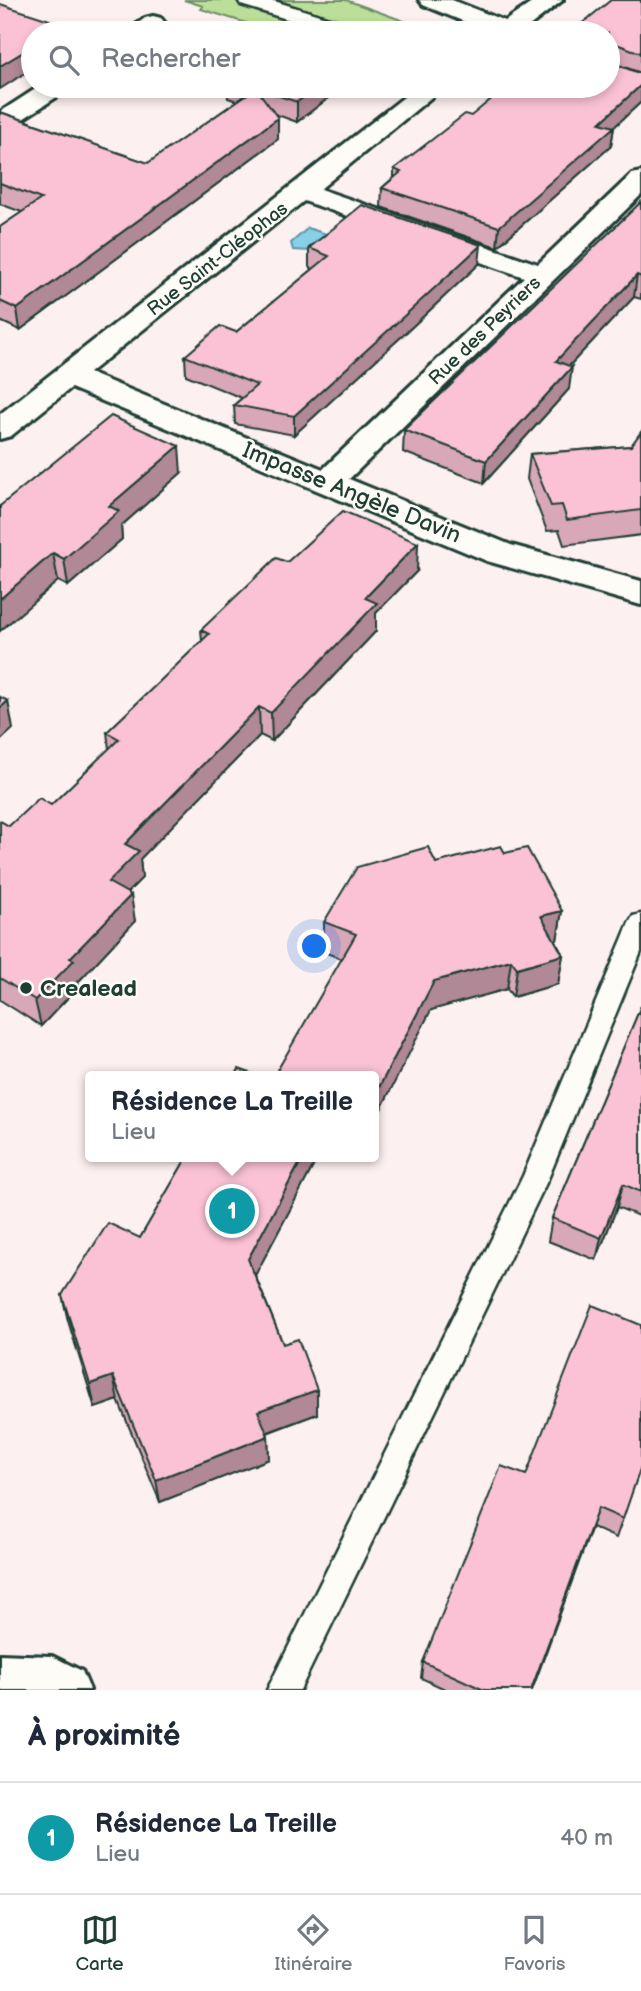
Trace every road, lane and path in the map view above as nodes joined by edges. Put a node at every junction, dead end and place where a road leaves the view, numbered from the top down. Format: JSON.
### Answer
{"nodes":[{"id":1,"x":249,"y":0,"type":"edge"},
{"id":2,"x":431,"y":0,"type":"edge"},
{"id":3,"x":551,"y":0,"type":"edge"},
{"id":4,"x":315,"y":21,"type":"edge"},
{"id":5,"x":482,"y":21,"type":"edge"},
{"id":6,"x":523,"y":21,"type":"edge"},
{"id":7,"x":39,"y":98,"type":"edge"},
{"id":8,"x":418,"y":98,"type":"edge"},
{"id":9,"x":0,"y":123,"type":"edge"},
{"id":10,"x":641,"y":180,"type":"edge"},
{"id":11,"x":301,"y":191,"type":"junction"},
{"id":12,"x":541,"y":274,"type":"junction"},
{"id":13,"x":69,"y":376,"type":"junction"},
{"id":14,"x":7,"y":415,"type":"edge"},
{"id":15,"x":328,"y":482,"type":"junction"},
{"id":16,"x":641,"y":593,"type":"edge"},
{"id":17,"x":641,"y":923,"type":"edge"},
{"id":18,"x":0,"y":1681,"type":"edge"},
{"id":19,"x":63,"y":1690,"type":"edge"},
{"id":20,"x":283,"y":1690,"type":"edge"}],
"edges":[{"from":1,"to":4,"type":"street"},
{"from":2,"to":5,"type":"street"},
{"from":3,"to":6,"type":"street"},
{"from":7,"to":9,"type":"street"},
{"from":8,"to":11,"type":"street","name":"Rue Saint-Cléophas"},
{"from":10,"to":12,"type":"street","name":"Rue des Peyriers"},
{"from":11,"to":12,"type":"street"},
{"from":11,"to":13,"type":"street","name":"Rue Saint-Cléophas"},
{"from":12,"to":15,"type":"street","name":"Rue des Peyriers"},
{"from":13,"to":14,"type":"street","name":"Rue Saint-Cléophas"},
{"from":13,"to":15,"type":"street","name":"Impasse Angèle Davin"},
{"from":15,"to":16,"type":"street","name":"Impasse Angèle Davin"},
{"from":17,"to":20,"type":"lane"},
{"from":18,"to":19,"type":"street"}]}
